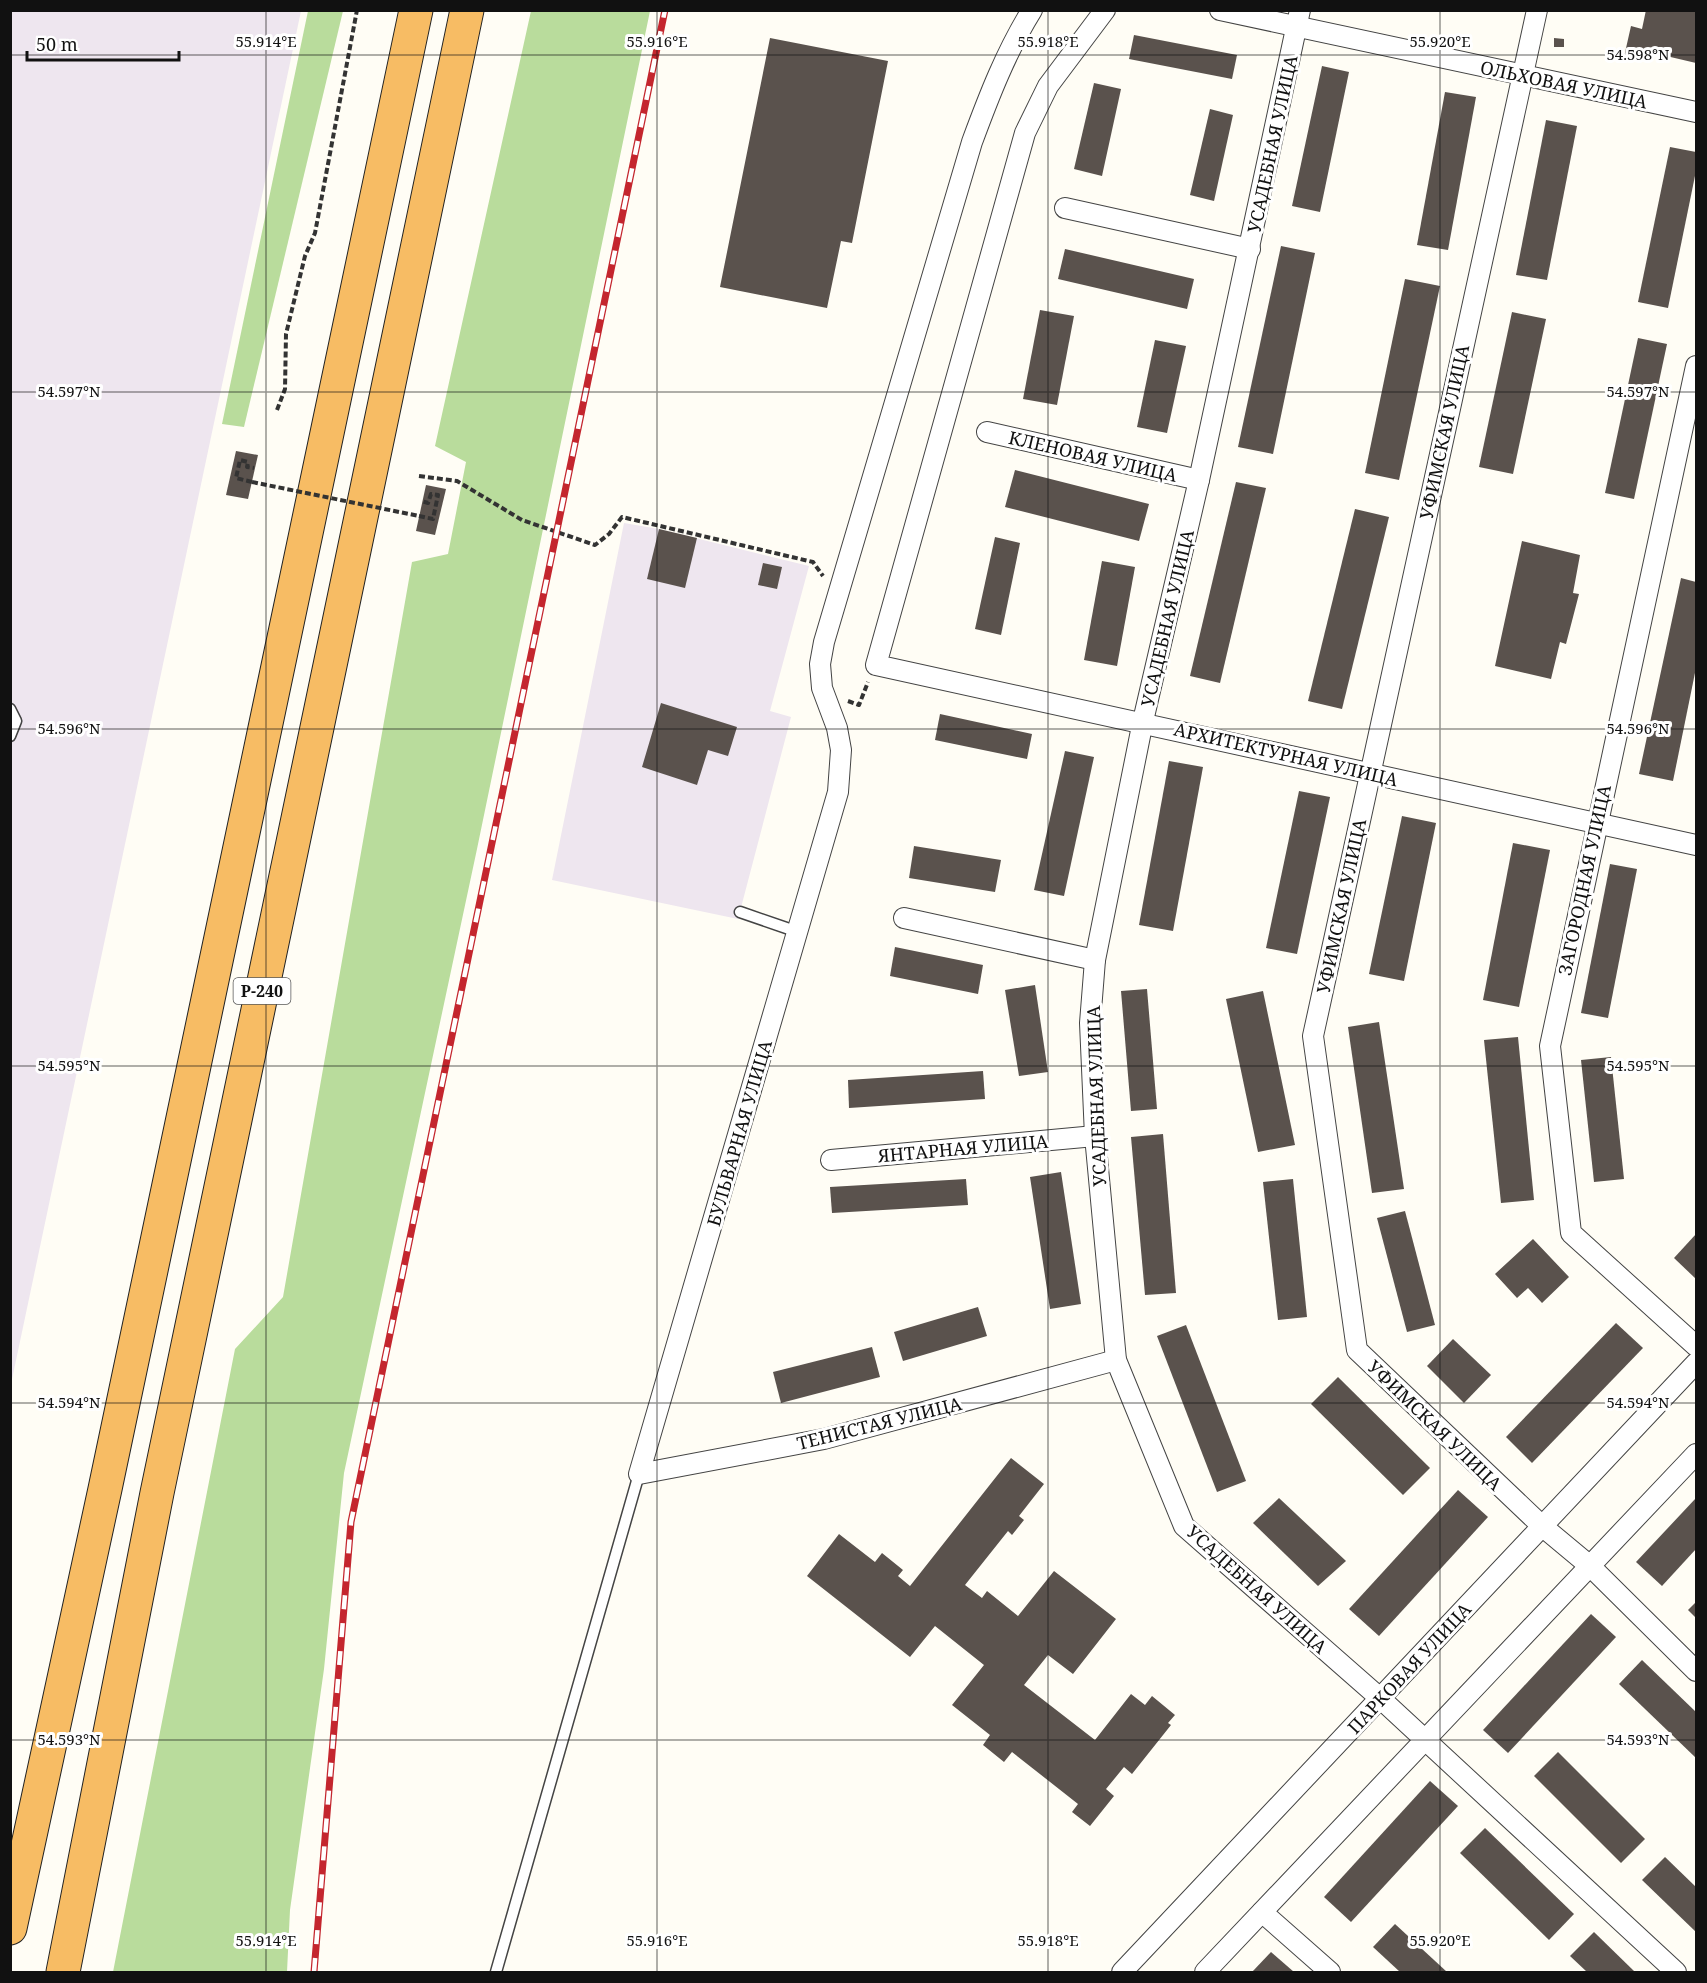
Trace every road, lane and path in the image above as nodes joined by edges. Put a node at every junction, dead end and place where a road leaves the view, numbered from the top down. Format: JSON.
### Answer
{"nodes":[{"id":1,"x":357,"y":10,"type":"edge"},
{"id":2,"x":416,"y":10,"type":"edge"},
{"id":3,"x":467,"y":10,"type":"edge"},
{"id":4,"x":1032,"y":10,"type":"edge"},
{"id":5,"x":1105,"y":10,"type":"edge"},
{"id":6,"x":1220,"y":10,"type":"edge"},
{"id":7,"x":1537,"y":10,"type":"edge"},
{"id":8,"x":1299,"y":19,"type":"edge"},
{"id":9,"x":1522,"y":74,"type":"junction"},
{"id":10,"x":1696,"y":112,"type":"edge"},
{"id":11,"x":1065,"y":208,"type":"dead end"},
{"id":12,"x":1250,"y":249,"type":"junction"},
{"id":13,"x":1696,"y":366,"type":"edge"},
{"id":14,"x":277,"y":410,"type":"dead end"},
{"id":15,"x":987,"y":432,"type":"dead end"},
{"id":16,"x":254,"y":468,"type":"dead end"},
{"id":17,"x":419,"y":476,"type":"dead end"},
{"id":18,"x":1199,"y":480,"type":"junction"},
{"id":19,"x":422,"y":501,"type":"dead end"},
{"id":20,"x":813,"y":562,"type":"dead end"},
{"id":21,"x":10,"y":709,"type":"edge"},
{"id":22,"x":1143,"y":721,"type":"junction"},
{"id":23,"x":10,"y":736,"type":"edge"},
{"id":24,"x":1370,"y":773,"type":"junction"},
{"id":25,"x":1596,"y":822,"type":"junction"},
{"id":26,"x":1696,"y":845,"type":"edge"},
{"id":27,"x":740,"y":912,"type":"dead end"},
{"id":28,"x":904,"y":918,"type":"dead end"},
{"id":29,"x":798,"y":932,"type":"junction"},
{"id":30,"x":1095,"y":960,"type":"junction"},
{"id":31,"x":1095,"y":1136,"type":"junction"},
{"id":32,"x":831,"y":1160,"type":"dead end"},
{"id":33,"x":1696,"y":1346,"type":"edge"},
{"id":34,"x":1116,"y":1360,"type":"junction"},
{"id":35,"x":1696,"y":1363,"type":"edge"},
{"id":36,"x":1696,"y":1454,"type":"edge"},
{"id":37,"x":639,"y":1474,"type":"junction"},
{"id":38,"x":1542,"y":1526,"type":"junction"},
{"id":39,"x":1590,"y":1566,"type":"junction"},
{"id":40,"x":1696,"y":1671,"type":"edge"},
{"id":41,"x":1381,"y":1699,"type":"junction"},
{"id":42,"x":1425,"y":1740,"type":"junction"},
{"id":43,"x":1262,"y":1912,"type":"junction"},
{"id":44,"x":10,"y":1928,"type":"edge"},
{"id":45,"x":63,"y":1972,"type":"edge"},
{"id":46,"x":496,"y":1972,"type":"edge"},
{"id":47,"x":1122,"y":1972,"type":"edge"},
{"id":48,"x":1205,"y":1972,"type":"edge"},
{"id":49,"x":1330,"y":1972,"type":"edge"},
{"id":50,"x":1676,"y":1972,"type":"edge"}],
"edges":[{"from":1,"to":14,"type":"path"},
{"from":2,"to":44,"type":"highway","number":"Р-240"},
{"from":3,"to":45,"type":"highway","number":"Р-240"},
{"from":4,"to":29,"type":"street","name":"БУЛЬВАРНАЯ УЛИЦА"},
{"from":5,"to":22,"type":"street","name":"АРХИТЕКТУРНАЯ УЛИЦА"},
{"from":6,"to":8,"type":"street","name":"ОЛЬХОВАЯ УЛИЦА"},
{"from":7,"to":9,"type":"street","name":"УФИМСКАЯ УЛИЦА"},
{"from":8,"to":9,"type":"street","name":"ОЛЬХОВАЯ УЛИЦА"},
{"from":8,"to":12,"type":"street","name":"УСАДЕБНАЯ УЛИЦА"},
{"from":9,"to":10,"type":"street","name":"ОЛЬХОВАЯ УЛИЦА"},
{"from":9,"to":24,"type":"street","name":"УФИМСКАЯ УЛИЦА"},
{"from":11,"to":12,"type":"street"},
{"from":12,"to":18,"type":"street","name":"УСАДЕБНАЯ УЛИЦА"},
{"from":13,"to":25,"type":"street","name":"ЗАГОРОДНАЯ УЛИЦА"},
{"from":15,"to":18,"type":"street","name":"КЛЕНОВАЯ УЛИЦА"},
{"from":16,"to":19,"type":"path","bridge":true},
{"from":17,"to":20,"type":"path"},
{"from":18,"to":22,"type":"street","name":"УСАДЕБНАЯ УЛИЦА"},
{"from":21,"to":23,"type":"lane"},
{"from":22,"to":24,"type":"street","name":"АРХИТЕКТУРНАЯ УЛИЦА"},
{"from":22,"to":30,"type":"street","name":"УСАДЕБНАЯ УЛИЦА"},
{"from":24,"to":25,"type":"street","name":"АРХИТЕКТУРНАЯ УЛИЦА"},
{"from":24,"to":38,"type":"street","name":"УФИМСКАЯ УЛИЦА"},
{"from":25,"to":26,"type":"street","name":"АРХИТЕКТУРНАЯ УЛИЦА"},
{"from":25,"to":33,"type":"street","name":"ЗАГОРОДНАЯ УЛИЦА"},
{"from":27,"to":29,"type":"lane"},
{"from":28,"to":30,"type":"street"},
{"from":29,"to":37,"type":"street","name":"БУЛЬВАРНАЯ УЛИЦА"},
{"from":30,"to":31,"type":"street","name":"УСАДЕБНАЯ УЛИЦА"},
{"from":31,"to":32,"type":"street","name":"ЯНТАРНАЯ УЛИЦА"},
{"from":31,"to":34,"type":"street","name":"УСАДЕБНАЯ УЛИЦА"},
{"from":34,"to":37,"type":"street","name":"ТЕНИСТАЯ УЛИЦА"},
{"from":34,"to":41,"type":"street","name":"УСАДЕБНАЯ УЛИЦА"},
{"from":35,"to":38,"type":"street","name":"ПАРКОВАЯ УЛИЦА"},
{"from":36,"to":39,"type":"street"},
{"from":37,"to":46,"type":"lane"},
{"from":38,"to":39,"type":"street","name":"УФИМСКАЯ УЛИЦА"},
{"from":38,"to":41,"type":"street","name":"ПАРКОВАЯ УЛИЦА"},
{"from":39,"to":40,"type":"street","name":"УФИМСКАЯ УЛИЦА"},
{"from":39,"to":42,"type":"street"},
{"from":41,"to":42,"type":"street","name":"УСАДЕБНАЯ УЛИЦА"},
{"from":41,"to":47,"type":"street","name":"ПАРКОВАЯ УЛИЦА"},
{"from":42,"to":43,"type":"street"},
{"from":42,"to":50,"type":"street","name":"УСАДЕБНАЯ УЛИЦА"},
{"from":43,"to":48,"type":"street"},
{"from":43,"to":49,"type":"street"}]}
